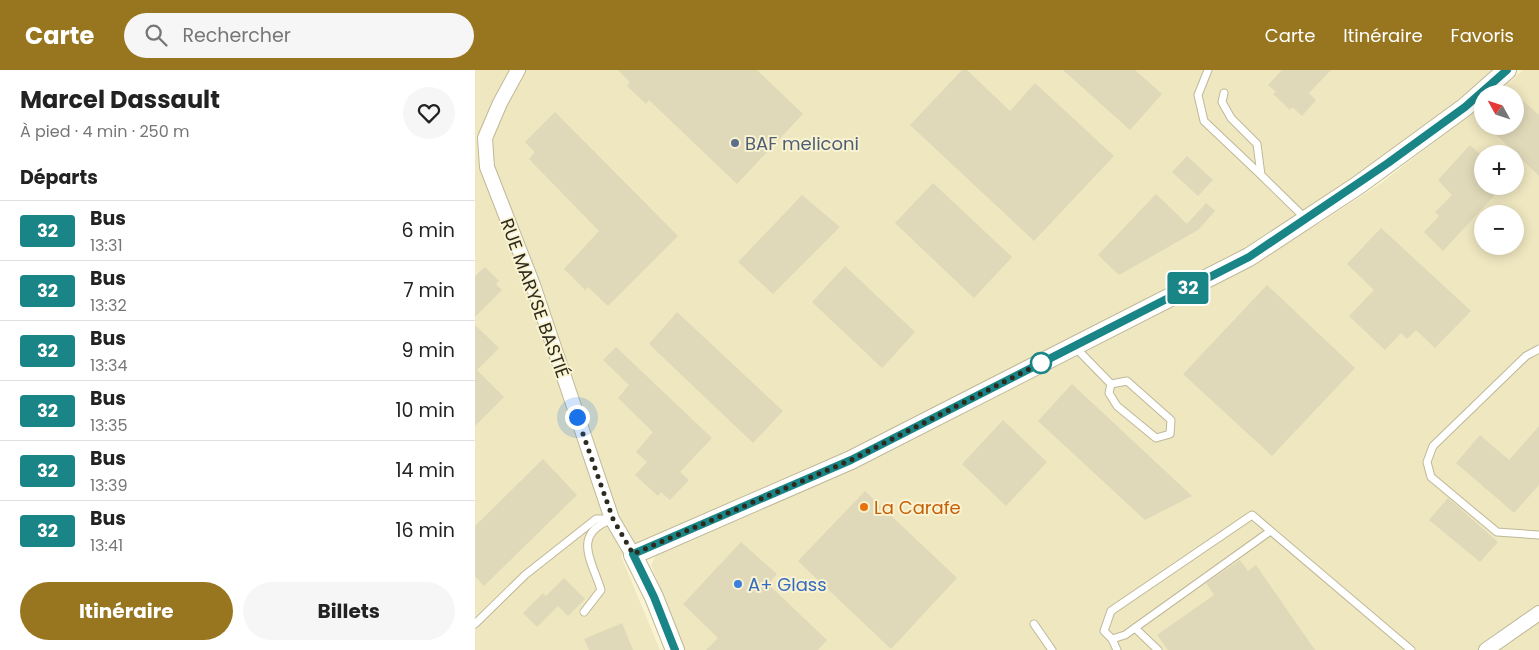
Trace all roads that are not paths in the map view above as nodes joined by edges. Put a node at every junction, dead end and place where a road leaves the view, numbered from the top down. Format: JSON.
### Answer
{"nodes":[{"id":1,"x":518,"y":70,"type":"edge"},
{"id":2,"x":1208,"y":70,"type":"edge"},
{"id":3,"x":1507,"y":70,"type":"edge"},
{"id":4,"x":1223,"y":93,"type":"dead end"},
{"id":5,"x":1261,"y":175,"type":"junction"},
{"id":6,"x":1307,"y":220,"type":"junction"},
{"id":7,"x":1074,"y":346,"type":"junction"},
{"id":8,"x":1539,"y":349,"type":"edge"},
{"id":9,"x":1111,"y":384,"type":"junction"},
{"id":10,"x":613,"y":519,"type":"junction"},
{"id":11,"x":1269,"y":532,"type":"junction"},
{"id":12,"x":1539,"y":535,"type":"edge"},
{"id":13,"x":633,"y":554,"type":"junction"},
{"id":14,"x":584,"y":612,"type":"dead end"},
{"id":15,"x":1539,"y":613,"type":"edge"},
{"id":16,"x":475,"y":624,"type":"edge"},
{"id":17,"x":1034,"y":624,"type":"dead end"},
{"id":18,"x":1135,"y":628,"type":"junction"},
{"id":19,"x":1112,"y":639,"type":"junction"},
{"id":20,"x":675,"y":650,"type":"edge"},
{"id":21,"x":1052,"y":650,"type":"edge"},
{"id":22,"x":1117,"y":650,"type":"edge"},
{"id":23,"x":1158,"y":650,"type":"edge"},
{"id":24,"x":1411,"y":650,"type":"edge"},
{"id":25,"x":1486,"y":650,"type":"edge"}],
"edges":[{"from":1,"to":10,"type":"street","name":"RUE MARYSE BASTIÉ"},
{"from":2,"to":5,"type":"lane"},
{"from":3,"to":6,"type":"street"},
{"from":4,"to":5,"type":"lane"},
{"from":5,"to":6,"type":"lane"},
{"from":6,"to":7,"type":"street"},
{"from":7,"to":9,"type":"lane"},
{"from":7,"to":13,"type":"street"},
{"from":8,"to":12,"type":"lane"},
{"from":9,"to":9,"type":"lane"},
{"from":10,"to":13,"type":"street","name":"RUE MARYSE BASTIÉ"},
{"from":10,"to":14,"type":"lane"},
{"from":10,"to":16,"type":"lane"},
{"from":11,"to":18,"type":"lane"},
{"from":11,"to":19,"type":"lane"},
{"from":11,"to":24,"type":"lane"},
{"from":13,"to":20,"type":"street"},
{"from":15,"to":25,"type":"street"},
{"from":17,"to":21,"type":"lane"},
{"from":18,"to":19,"type":"lane"},
{"from":18,"to":23,"type":"lane"},
{"from":19,"to":22,"type":"lane"}]}
